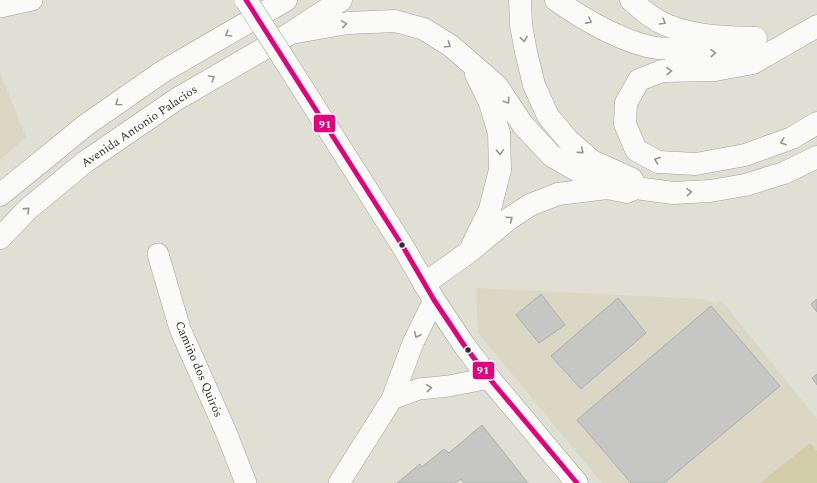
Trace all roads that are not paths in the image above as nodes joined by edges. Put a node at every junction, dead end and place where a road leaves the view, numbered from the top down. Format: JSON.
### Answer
{"nodes":[{"id":1,"x":32,"y":0,"type":"edge"},
{"id":2,"x":246,"y":0,"type":"edge"},
{"id":3,"x":286,"y":0,"type":"edge"},
{"id":4,"x":341,"y":0,"type":"edge"},
{"id":5,"x":520,"y":0,"type":"edge"},
{"id":6,"x":556,"y":0,"type":"edge"},
{"id":7,"x":631,"y":0,"type":"edge"},
{"id":8,"x":0,"y":7,"type":"edge"},
{"id":9,"x":817,"y":26,"type":"edge"},
{"id":10,"x":291,"y":33,"type":"junction"},
{"id":11,"x":791,"y":40,"type":"junction"},
{"id":12,"x":470,"y":63,"type":"junction"},
{"id":13,"x":817,"y":123,"type":"edge"},
{"id":14,"x":817,"y":157,"type":"edge"},
{"id":15,"x":607,"y":188,"type":"junction"},
{"id":16,"x":636,"y":188,"type":"junction"},
{"id":17,"x":0,"y":195,"type":"edge"},
{"id":18,"x":0,"y":238,"type":"edge"},
{"id":19,"x":469,"y":252,"type":"junction"},
{"id":20,"x":158,"y":254,"type":"dead end"},
{"id":21,"x":429,"y":292,"type":"junction"},
{"id":22,"x":489,"y":378,"type":"junction"},
{"id":23,"x":392,"y":399,"type":"junction"},
{"id":24,"x":246,"y":483,"type":"edge"},
{"id":25,"x":339,"y":483,"type":"edge"},
{"id":26,"x":577,"y":483,"type":"edge"}],
"edges":[{"from":1,"to":8,"type":"street"},
{"from":2,"to":21,"type":"main road","bridge":true},
{"from":3,"to":17,"type":"main road","one_way":true},
{"from":4,"to":10,"type":"main road","name":"Avenida Antonio Palacios"},
{"from":5,"to":16,"type":"main road","one_way":true},
{"from":6,"to":11,"type":"main road","one_way":true},
{"from":7,"to":11,"type":"main road","one_way":true},
{"from":9,"to":11,"type":"main road"},
{"from":10,"to":12,"type":"main road","one_way":true},
{"from":18,"to":10,"type":"main road","name":"Avenida Antonio Palacios","one_way":true},
{"from":13,"to":11,"type":"main road","one_way":true},
{"from":12,"to":15,"type":"main road","one_way":true},
{"from":12,"to":19,"type":"main road","one_way":true},
{"from":16,"to":14,"type":"main road","one_way":true},
{"from":15,"to":16,"type":"main road"},
{"from":19,"to":15,"type":"main road","one_way":true},
{"from":19,"to":21,"type":"main road"},
{"from":20,"to":24,"type":"street","name":"Camiño dos Quirós"},
{"from":21,"to":22,"type":"main road"},
{"from":21,"to":23,"type":"street","one_way":true},
{"from":23,"to":22,"type":"street","one_way":true},
{"from":22,"to":26,"type":"main road"},
{"from":23,"to":25,"type":"street"}]}
